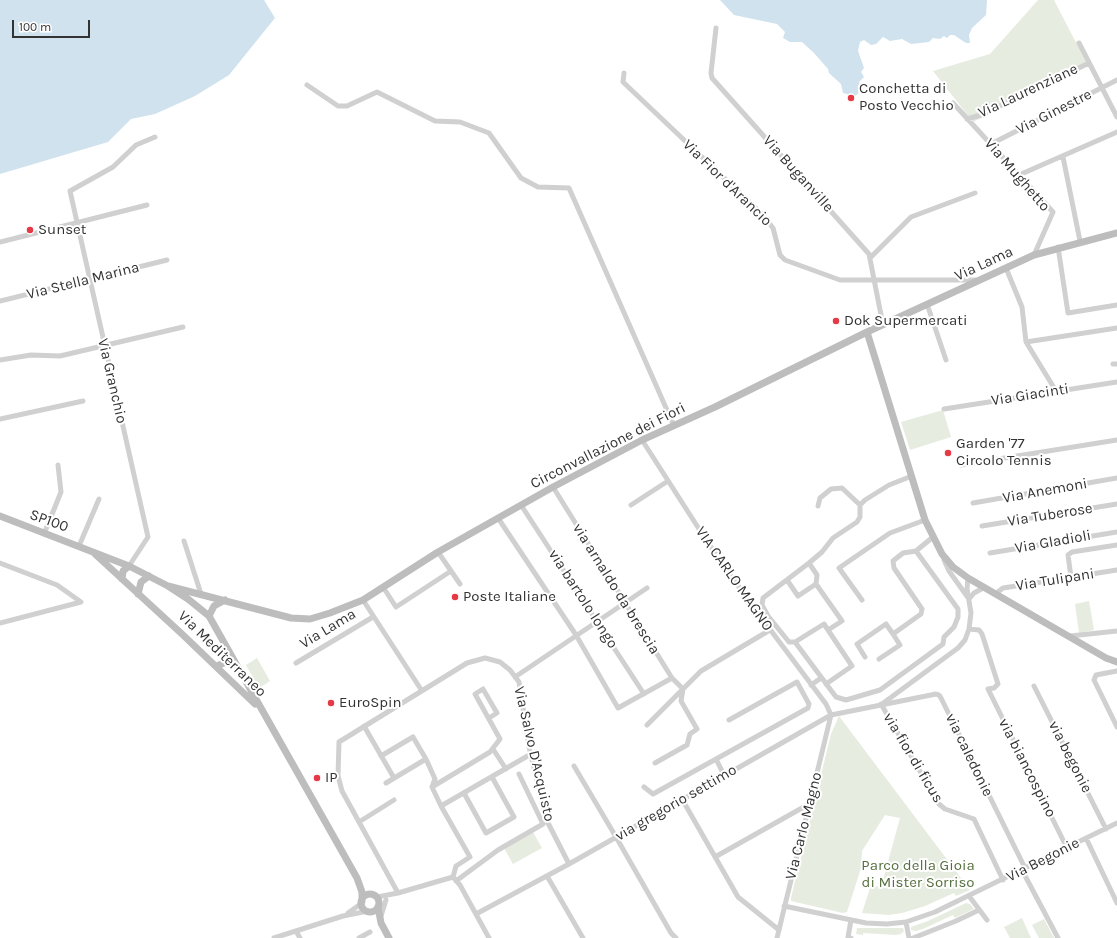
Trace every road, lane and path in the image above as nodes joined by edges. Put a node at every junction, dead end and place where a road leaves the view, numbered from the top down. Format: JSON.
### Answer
{"nodes":[{"id":1,"x":716,"y":28,"type":"dead end"},
{"id":2,"x":1079,"y":42,"type":"dead end"},
{"id":3,"x":1089,"y":63,"type":"junction"},
{"id":4,"x":624,"y":73,"type":"dead end"},
{"id":5,"x":1117,"y":80,"type":"edge"},
{"id":6,"x":307,"y":85,"type":"dead end"},
{"id":7,"x":1102,"y":88,"type":"junction"},
{"id":8,"x":953,"y":103,"type":"dead end"},
{"id":9,"x":1117,"y":117,"type":"edge"},
{"id":10,"x":967,"y":119,"type":"junction"},
{"id":11,"x":1117,"y":132,"type":"edge"},
{"id":12,"x":155,"y":137,"type":"dead end"},
{"id":13,"x":991,"y":144,"type":"junction"},
{"id":14,"x":1063,"y":157,"type":"junction"},
{"id":15,"x":1019,"y":175,"type":"junction"},
{"id":16,"x":976,"y":193,"type":"dead end"},
{"id":17,"x":147,"y":205,"type":"dead end"},
{"id":18,"x":76,"y":223,"type":"junction"},
{"id":19,"x":1117,"y":233,"type":"edge"},
{"id":20,"x":1080,"y":241,"type":"junction"},
{"id":21,"x":0,"y":242,"type":"edge"},
{"id":22,"x":1058,"y":247,"type":"junction"},
{"id":23,"x":1034,"y":255,"type":"junction"},
{"id":24,"x":871,"y":257,"type":"junction"},
{"id":25,"x":167,"y":260,"type":"dead end"},
{"id":26,"x":1006,"y":268,"type":"junction"},
{"id":27,"x":89,"y":279,"type":"junction"},
{"id":28,"x":979,"y":280,"type":"junction"},
{"id":29,"x":874,"y":281,"type":"junction"},
{"id":30,"x":0,"y":301,"type":"edge"},
{"id":31,"x":927,"y":304,"type":"junction"},
{"id":32,"x":1117,"y":305,"type":"edge"},
{"id":33,"x":883,"y":325,"type":"junction"},
{"id":34,"x":183,"y":327,"type":"dead end"},
{"id":35,"x":1117,"y":328,"type":"edge"},
{"id":36,"x":867,"y":332,"type":"junction"},
{"id":37,"x":1026,"y":342,"type":"junction"},
{"id":38,"x":104,"y":346,"type":"junction"},
{"id":39,"x":0,"y":360,"type":"edge"},
{"id":40,"x":946,"y":360,"type":"dead end"},
{"id":41,"x":1117,"y":382,"type":"edge"},
{"id":42,"x":1056,"y":391,"type":"junction"},
{"id":43,"x":83,"y":401,"type":"dead end"},
{"id":44,"x":944,"y":410,"type":"dead end"},
{"id":45,"x":0,"y":419,"type":"edge"},
{"id":46,"x":674,"y":426,"type":"junction"},
{"id":47,"x":642,"y":440,"type":"junction"},
{"id":48,"x":1117,"y":440,"type":"edge"},
{"id":49,"x":58,"y":465,"type":"dead end"},
{"id":50,"x":961,"y":465,"type":"dead end"},
{"id":51,"x":912,"y":476,"type":"junction"},
{"id":52,"x":1117,"y":478,"type":"edge"},
{"id":53,"x":668,"y":481,"type":"junction"},
{"id":54,"x":553,"y":487,"type":"junction"},
{"id":55,"x":99,"y":499,"type":"dead end"},
{"id":56,"x":973,"y":503,"type":"dead end"},
{"id":57,"x":521,"y":504,"type":"junction"},
{"id":58,"x":1117,"y":504,"type":"edge"},
{"id":59,"x":631,"y":505,"type":"dead end"},
{"id":60,"x":860,"y":505,"type":"junction"},
{"id":61,"x":818,"y":506,"type":"dead end"},
{"id":62,"x":0,"y":516,"type":"edge"},
{"id":63,"x":498,"y":518,"type":"junction"},
{"id":64,"x":925,"y":520,"type":"junction"},
{"id":65,"x":982,"y":526,"type":"dead end"},
{"id":66,"x":1117,"y":532,"type":"edge"},
{"id":67,"x":44,"y":534,"type":"junction"},
{"id":68,"x":933,"y":538,"type":"junction"},
{"id":69,"x":184,"y":541,"type":"dead end"},
{"id":70,"x":1117,"y":545,"type":"edge"},
{"id":71,"x":79,"y":546,"type":"junction"},
{"id":72,"x":89,"y":549,"type":"junction"},
{"id":73,"x":916,"y":551,"type":"junction"},
{"id":74,"x":438,"y":552,"type":"junction"},
{"id":75,"x":990,"y":553,"type":"dead end"},
{"id":76,"x":942,"y":554,"type":"junction"},
{"id":77,"x":0,"y":563,"type":"edge"},
{"id":78,"x":809,"y":563,"type":"junction"},
{"id":79,"x":129,"y":566,"type":"junction"},
{"id":80,"x":1117,"y":570,"type":"edge"},
{"id":81,"x":451,"y":571,"type":"junction"},
{"id":82,"x":149,"y":576,"type":"junction"},
{"id":83,"x":1071,"y":577,"type":"junction"},
{"id":84,"x":968,"y":578,"type":"junction"},
{"id":85,"x":122,"y":579,"type":"junction"},
{"id":86,"x":787,"y":580,"type":"junction"},
{"id":87,"x":460,"y":584,"type":"dead end"},
{"id":88,"x":816,"y":584,"type":"junction"},
{"id":89,"x":168,"y":586,"type":"junction"},
{"id":90,"x":383,"y":587,"type":"junction"},
{"id":91,"x":985,"y":587,"type":"junction"},
{"id":92,"x":647,"y":588,"type":"dead end"},
{"id":93,"x":138,"y":594,"type":"junction"},
{"id":94,"x":200,"y":594,"type":"junction"},
{"id":95,"x":995,"y":594,"type":"junction"},
{"id":96,"x":969,"y":599,"type":"junction"},
{"id":97,"x":225,"y":600,"type":"junction"},
{"id":98,"x":363,"y":600,"type":"junction"},
{"id":99,"x":862,"y":600,"type":"dead end"},
{"id":100,"x":624,"y":602,"type":"junction"},
{"id":101,"x":209,"y":616,"type":"junction"},
{"id":102,"x":768,"y":616,"type":"junction"},
{"id":103,"x":373,"y":617,"type":"junction"},
{"id":104,"x":598,"y":620,"type":"junction"},
{"id":105,"x":763,"y":621,"type":"junction"},
{"id":106,"x":0,"y":623,"type":"edge"},
{"id":107,"x":969,"y":629,"type":"junction"},
{"id":108,"x":770,"y":630,"type":"junction"},
{"id":109,"x":828,"y":630,"type":"junction"},
{"id":110,"x":1117,"y":631,"type":"edge"},
{"id":111,"x":893,"y":634,"type":"junction"},
{"id":112,"x":576,"y":635,"type":"junction"},
{"id":113,"x":1070,"y":636,"type":"junction"},
{"id":114,"x":795,"y":642,"type":"junction"},
{"id":115,"x":230,"y":655,"type":"junction"},
{"id":116,"x":865,"y":657,"type":"dead end"},
{"id":117,"x":879,"y":659,"type":"dead end"},
{"id":118,"x":1117,"y":662,"type":"edge"},
{"id":119,"x":296,"y":663,"type":"dead end"},
{"id":120,"x":217,"y":666,"type":"junction"},
{"id":121,"x":1117,"y":671,"type":"edge"},
{"id":122,"x":515,"y":676,"type":"junction"},
{"id":123,"x":805,"y":676,"type":"junction"},
{"id":124,"x":672,"y":678,"type":"junction"},
{"id":125,"x":821,"y":678,"type":"junction"},
{"id":126,"x":797,"y":682,"type":"junction"},
{"id":127,"x":826,"y":684,"type":"junction"},
{"id":128,"x":811,"y":685,"type":"junction"},
{"id":129,"x":1034,"y":686,"type":"dead end"},
{"id":130,"x":683,"y":689,"type":"junction"},
{"id":131,"x":422,"y":691,"type":"junction"},
{"id":132,"x":644,"y":694,"type":"junction"},
{"id":133,"x":881,"y":704,"type":"junction"},
{"id":134,"x":261,"y":710,"type":"junction"},
{"id":135,"x":832,"y":715,"type":"junction"},
{"id":136,"x":488,"y":718,"type":"junction"},
{"id":137,"x":729,"y":720,"type":"dead end"},
{"id":138,"x":647,"y":725,"type":"dead end"},
{"id":139,"x":364,"y":726,"type":"junction"},
{"id":140,"x":1117,"y":727,"type":"edge"},
{"id":141,"x":493,"y":749,"type":"junction"},
{"id":142,"x":531,"y":754,"type":"junction"},
{"id":143,"x":381,"y":756,"type":"junction"},
{"id":144,"x":426,"y":759,"type":"junction"},
{"id":145,"x":716,"y":759,"type":"junction"},
{"id":146,"x":656,"y":763,"type":"dead end"},
{"id":147,"x":574,"y":766,"type":"dead end"},
{"id":148,"x":506,"y":769,"type":"junction"},
{"id":149,"x":519,"y":774,"type":"dead end"},
{"id":150,"x":724,"y":774,"type":"junction"},
{"id":151,"x":492,"y":777,"type":"junction"},
{"id":152,"x":394,"y":778,"type":"junction"},
{"id":153,"x":386,"y":783,"type":"dead end"},
{"id":154,"x":432,"y":787,"type":"junction"},
{"id":155,"x":644,"y":787,"type":"dead end"},
{"id":156,"x":464,"y":793,"type":"junction"},
{"id":157,"x":682,"y":799,"type":"junction"},
{"id":158,"x":394,"y":800,"type":"dead end"},
{"id":159,"x":809,"y":804,"type":"junction"},
{"id":160,"x":441,"y":806,"type":"junction"},
{"id":161,"x":359,"y":822,"type":"junction"},
{"id":162,"x":1117,"y":824,"type":"edge"},
{"id":163,"x":1106,"y":829,"type":"junction"},
{"id":164,"x":616,"y":837,"type":"junction"},
{"id":165,"x":1086,"y":838,"type":"junction"},
{"id":166,"x":1067,"y":848,"type":"junction"},
{"id":167,"x":715,"y":857,"type":"junction"},
{"id":168,"x":569,"y":864,"type":"junction"},
{"id":169,"x":1024,"y":869,"type":"junction"},
{"id":170,"x":547,"y":876,"type":"junction"},
{"id":171,"x":357,"y":878,"type":"junction"},
{"id":172,"x":454,"y":878,"type":"junction"},
{"id":173,"x":1003,"y":880,"type":"junction"},
{"id":174,"x":398,"y":893,"type":"junction"},
{"id":175,"x":969,"y":896,"type":"junction"},
{"id":176,"x":386,"y":900,"type":"junction"},
{"id":177,"x":376,"y":901,"type":"junction"},
{"id":178,"x":362,"y":902,"type":"junction"},
{"id":179,"x":1117,"y":903,"type":"edge"},
{"id":180,"x":784,"y":906,"type":"junction"},
{"id":181,"x":979,"y":910,"type":"junction"},
{"id":182,"x":369,"y":911,"type":"junction"},
{"id":183,"x":476,"y":914,"type":"junction"},
{"id":184,"x":343,"y":916,"type":"junction"},
{"id":185,"x":851,"y":920,"type":"junction"},
{"id":186,"x":987,"y":920,"type":"dead end"},
{"id":187,"x":906,"y":922,"type":"junction"},
{"id":188,"x":381,"y":923,"type":"junction"},
{"id":189,"x":779,"y":930,"type":"junction"},
{"id":190,"x":296,"y":931,"type":"junction"},
{"id":191,"x":370,"y":932,"type":"dead end"},
{"id":192,"x":274,"y":938,"type":"edge"},
{"id":193,"x":300,"y":938,"type":"edge"},
{"id":194,"x":359,"y":938,"type":"edge"},
{"id":195,"x":389,"y":938,"type":"edge"},
{"id":196,"x":489,"y":938,"type":"edge"},
{"id":197,"x":583,"y":938,"type":"edge"},
{"id":198,"x":676,"y":938,"type":"edge"},
{"id":199,"x":777,"y":938,"type":"edge"},
{"id":200,"x":851,"y":938,"type":"edge"},
{"id":201,"x":909,"y":938,"type":"edge"},
{"id":202,"x":913,"y":938,"type":"edge"},
{"id":203,"x":1058,"y":938,"type":"edge"}],
"edges":[{"from":1,"to":24,"type":"street","name":"Via Buganville"},
{"from":2,"to":3,"type":"street"},
{"from":3,"to":7,"type":"street"},
{"from":3,"to":10,"type":"street","name":"Via Laurenziane"},
{"from":4,"to":29,"type":"street","name":"Via Fior d'Arancio"},
{"from":5,"to":7,"type":"street","name":"Via Ginestre"},
{"from":6,"to":46,"type":"street"},
{"from":7,"to":9,"type":"street"},
{"from":7,"to":13,"type":"street","name":"Via Ginestre"},
{"from":8,"to":10,"type":"street","name":"Via Mughetto"},
{"from":10,"to":13,"type":"street","name":"Via Mughetto"},
{"from":11,"to":14,"type":"street"},
{"from":12,"to":18,"type":"street","name":"Via Granchio"},
{"from":13,"to":15,"type":"street","name":"Via Mughetto"},
{"from":14,"to":15,"type":"street"},
{"from":14,"to":20,"type":"street"},
{"from":15,"to":23,"type":"street","name":"Via Mughetto"},
{"from":16,"to":24,"type":"street"},
{"from":17,"to":18,"type":"street"},
{"from":18,"to":21,"type":"street"},
{"from":18,"to":27,"type":"street","name":"Via Granchio"},
{"from":19,"to":20,"type":"street","name":"Via Lama"},
{"from":20,"to":22,"type":"street","name":"Via Lama"},
{"from":22,"to":23,"type":"street","name":"Via Lama"},
{"from":22,"to":32,"type":"street"},
{"from":23,"to":26,"type":"street","name":"Via Lama"},
{"from":24,"to":29,"type":"street"},
{"from":25,"to":27,"type":"street","name":"Via Stella Marina"},
{"from":26,"to":28,"type":"street","name":"Via Lama"},
{"from":26,"to":37,"type":"street"},
{"from":27,"to":30,"type":"street","name":"Via Stella Marina"},
{"from":27,"to":38,"type":"street","name":"Via Granchio"},
{"from":28,"to":29,"type":"street","name":"Via Fior d'Arancio"},
{"from":28,"to":31,"type":"street","name":"Via Lama"},
{"from":29,"to":33,"type":"street"},
{"from":31,"to":33,"type":"street","name":"Via Lama"},
{"from":31,"to":40,"type":"street"},
{"from":33,"to":36,"type":"street","name":"Via Lama"},
{"from":34,"to":38,"type":"street"},
{"from":35,"to":37,"type":"street"},
{"from":36,"to":46,"type":"street","name":"Circonvallazione dei Fiori"},
{"from":36,"to":51,"type":"street"},
{"from":37,"to":42,"type":"street"},
{"from":38,"to":39,"type":"street"},
{"from":38,"to":79,"type":"street","name":"Via Granchio"},
{"from":41,"to":42,"type":"street","name":"Via Giacinti"},
{"from":42,"to":44,"type":"street","name":"Via Giacinti"},
{"from":43,"to":45,"type":"street"},
{"from":46,"to":47,"type":"street","name":"Circonvallazione dei Fiori"},
{"from":47,"to":53,"type":"street","name":"VIA CARLO MAGNO"},
{"from":47,"to":54,"type":"street","name":"Circonvallazione dei Fiori"},
{"from":48,"to":50,"type":"street"},
{"from":49,"to":67,"type":"street"},
{"from":51,"to":60,"type":"street"},
{"from":51,"to":64,"type":"street"},
{"from":52,"to":56,"type":"street","name":"Via Anemoni"},
{"from":53,"to":59,"type":"street"},
{"from":53,"to":105,"type":"street","name":"VIA CARLO MAGNO"},
{"from":54,"to":57,"type":"street","name":"Circonvallazione dei Fiori"},
{"from":54,"to":100,"type":"street","name":"via arnaldo da brescia"},
{"from":55,"to":71,"type":"street"},
{"from":57,"to":63,"type":"street","name":"Circonvallazione dei Fiori"},
{"from":57,"to":104,"type":"street","name":"via bartolo longo"},
{"from":58,"to":65,"type":"street","name":"Via Tuberose"},
{"from":60,"to":61,"type":"street"},
{"from":60,"to":78,"type":"street"},
{"from":62,"to":67,"type":"street","name":"SP100","number":"SP100"},
{"from":63,"to":74,"type":"street","name":"Circonvallazione dei Fiori"},
{"from":63,"to":112,"type":"street"},
{"from":64,"to":68,"type":"street"},
{"from":64,"to":99,"type":"street"},
{"from":66,"to":75,"type":"street","name":"Via Gladioli"},
{"from":67,"to":71,"type":"street","name":"SP100","number":"SP100"},
{"from":68,"to":73,"type":"street"},
{"from":68,"to":76,"type":"street"},
{"from":69,"to":94,"type":"street"},
{"from":70,"to":83,"type":"street"},
{"from":71,"to":72,"type":"street","name":"SP100","number":"SP100"},
{"from":72,"to":79,"type":"street","name":"Via Mediterraneo"},
{"from":72,"to":85,"type":"street","name":"Via Mediterraneo"},
{"from":73,"to":111,"type":"street"},
{"from":73,"to":127,"type":"street"},
{"from":74,"to":81,"type":"street"},
{"from":74,"to":90,"type":"street","name":"Circonvallazione dei Fiori"},
{"from":76,"to":84,"type":"street"},
{"from":76,"to":96,"type":"street"},
{"from":77,"to":106,"type":"street"},
{"from":78,"to":86,"type":"street"},
{"from":78,"to":88,"type":"street"},
{"from":79,"to":82,"type":"street","name":"Via Mediterraneo"},
{"from":79,"to":85,"type":"street"},
{"from":80,"to":83,"type":"street","name":"Via Tulipani"},
{"from":81,"to":87,"type":"street"},
{"from":81,"to":90,"type":"street"},
{"from":82,"to":89,"type":"street","name":"Via Mediterraneo"},
{"from":82,"to":93,"type":"street"},
{"from":83,"to":95,"type":"street","name":"Via Tulipani"},
{"from":84,"to":91,"type":"street"},
{"from":84,"to":96,"type":"street"},
{"from":85,"to":93,"type":"street","name":"Via Mediterraneo"},
{"from":86,"to":88,"type":"street"},
{"from":86,"to":102,"type":"street"},
{"from":88,"to":109,"type":"street"},
{"from":89,"to":94,"type":"street","name":"Circonvallazione dei Fiori"},
{"from":89,"to":101,"type":"street","name":"Via Mediterraneo"},
{"from":90,"to":98,"type":"street","name":"Circonvallazione dei Fiori"},
{"from":91,"to":95,"type":"street"},
{"from":91,"to":96,"type":"street"},
{"from":92,"to":100,"type":"street"},
{"from":93,"to":120,"type":"street","name":"Via Mediterraneo"},
{"from":94,"to":97,"type":"street","name":"Circonvallazione dei Fiori"},
{"from":95,"to":113,"type":"street"},
{"from":96,"to":107,"type":"street"},
{"from":97,"to":98,"type":"street","name":"Circonvallazione dei Fiori"},
{"from":97,"to":101,"type":"street"},
{"from":98,"to":103,"type":"street"},
{"from":100,"to":104,"type":"street"},
{"from":100,"to":124,"type":"street","name":"via arnaldo da brescia"},
{"from":101,"to":115,"type":"street","name":"Via Mediterraneo"},
{"from":102,"to":105,"type":"street"},
{"from":102,"to":114,"type":"street"},
{"from":103,"to":119,"type":"street","name":"Via Lama"},
{"from":103,"to":131,"type":"street"},
{"from":104,"to":112,"type":"street"},
{"from":104,"to":132,"type":"street","name":"via bartolo longo"},
{"from":105,"to":108,"type":"street","name":"VIA CARLO MAGNO"},
{"from":107,"to":133,"type":"street"},
{"from":107,"to":166,"type":"street","name":"via biancospino"},
{"from":108,"to":123,"type":"street","name":"VIA CARLO MAGNO"},
{"from":108,"to":130,"type":"street"},
{"from":109,"to":114,"type":"street"},
{"from":109,"to":127,"type":"street"},
{"from":110,"to":113,"type":"street"},
{"from":111,"to":116,"type":"street"},
{"from":111,"to":117,"type":"street"},
{"from":112,"to":122,"type":"street"},
{"from":112,"to":132,"type":"street"},
{"from":113,"to":118,"type":"street"},
{"from":114,"to":125,"type":"street"},
{"from":115,"to":120,"type":"street"},
{"from":115,"to":134,"type":"street","name":"Via Mediterraneo"},
{"from":120,"to":134,"type":"street","name":"Via Mediterraneo"},
{"from":121,"to":140,"type":"street"},
{"from":122,"to":131,"type":"street","name":"Via Salvo D'Acquisto"},
{"from":122,"to":142,"type":"street","name":"Via Salvo D'Acquisto"},
{"from":123,"to":126,"type":"street"},
{"from":123,"to":128,"type":"street","name":"VIA CARLO MAGNO"},
{"from":124,"to":130,"type":"street","name":"via arnaldo da brescia"},
{"from":124,"to":132,"type":"street"},
{"from":125,"to":127,"type":"street"},
{"from":125,"to":128,"type":"street"},
{"from":126,"to":137,"type":"street"},
{"from":126,"to":145,"type":"street"},
{"from":128,"to":135,"type":"street","name":"VIA CARLO MAGNO"},
{"from":129,"to":163,"type":"street","name":"via begonie"},
{"from":130,"to":138,"type":"street"},
{"from":130,"to":146,"type":"street"},
{"from":131,"to":139,"type":"street","name":"Via Salvo D'Acquisto"},
{"from":133,"to":135,"type":"street","name":"via gregorio settimo"},
{"from":133,"to":169,"type":"street","name":"via caledonie"},
{"from":133,"to":173,"type":"street","name":"via fior di ficus"},
{"from":134,"to":171,"type":"street"},
{"from":135,"to":150,"type":"street","name":"via gregorio settimo"},
{"from":135,"to":159,"type":"street","name":"Via Carlo Magno"},
{"from":136,"to":136,"type":"street"},
{"from":136,"to":141,"type":"street"},
{"from":139,"to":143,"type":"street"},
{"from":139,"to":161,"type":"street","name":"Via Salvo D'Acquisto"},
{"from":141,"to":148,"type":"street"},
{"from":141,"to":154,"type":"street"},
{"from":142,"to":148,"type":"street"},
{"from":142,"to":168,"type":"street","name":"Via Salvo D'Acquisto"},
{"from":143,"to":144,"type":"street"},
{"from":143,"to":152,"type":"street"},
{"from":144,"to":152,"type":"street"},
{"from":144,"to":154,"type":"street"},
{"from":145,"to":150,"type":"street"},
{"from":145,"to":155,"type":"street"},
{"from":147,"to":164,"type":"street"},
{"from":148,"to":151,"type":"street"},
{"from":149,"to":172,"type":"street"},
{"from":150,"to":157,"type":"street","name":"via gregorio settimo"},
{"from":151,"to":156,"type":"street"},
{"from":151,"to":156,"type":"street"},
{"from":152,"to":153,"type":"street"},
{"from":154,"to":160,"type":"street"},
{"from":156,"to":160,"type":"street"},
{"from":157,"to":164,"type":"street","name":"via gregorio settimo"},
{"from":157,"to":167,"type":"street"},
{"from":158,"to":161,"type":"street"},
{"from":159,"to":167,"type":"street"},
{"from":159,"to":180,"type":"street","name":"Via Carlo Magno"},
{"from":160,"to":172,"type":"street"},
{"from":161,"to":174,"type":"street","name":"Via Salvo D'Acquisto"},
{"from":162,"to":163,"type":"street","name":"Via Begonie"},
{"from":163,"to":165,"type":"street","name":"Via Begonie"},
{"from":164,"to":168,"type":"street","name":"via gregorio settimo"},
{"from":164,"to":198,"type":"street"},
{"from":165,"to":166,"type":"street","name":"Via Begonie"},
{"from":165,"to":179,"type":"street"},
{"from":166,"to":169,"type":"street","name":"Via Begonie"},
{"from":167,"to":189,"type":"street"},
{"from":168,"to":170,"type":"street","name":"via gregorio settimo"},
{"from":169,"to":173,"type":"street","name":"Via Begonie"},
{"from":169,"to":203,"type":"street"},
{"from":170,"to":183,"type":"street","name":"via gregorio settimo"},
{"from":170,"to":197,"type":"street"},
{"from":171,"to":177,"type":"street"},
{"from":171,"to":178,"type":"street"},
{"from":172,"to":174,"type":"street"},
{"from":172,"to":183,"type":"street"},
{"from":173,"to":175,"type":"street","name":"Via Begonie"},
{"from":174,"to":176,"type":"street"},
{"from":174,"to":177,"type":"street"},
{"from":175,"to":181,"type":"street"},
{"from":175,"to":187,"type":"street","name":"Via Begonie"},
{"from":176,"to":177,"type":"street"},
{"from":176,"to":188,"type":"street"},
{"from":177,"to":178,"type":"street"},
{"from":177,"to":182,"type":"street"},
{"from":177,"to":188,"type":"street"},
{"from":178,"to":182,"type":"street"},
{"from":178,"to":184,"type":"street"},
{"from":180,"to":185,"type":"street","name":"Via Begonie"},
{"from":180,"to":189,"type":"street","name":"Via Carlo Magno"},
{"from":181,"to":186,"type":"street"},
{"from":181,"to":202,"type":"street"},
{"from":182,"to":184,"type":"street"},
{"from":182,"to":188,"type":"street"},
{"from":183,"to":196,"type":"street"},
{"from":184,"to":190,"type":"street"},
{"from":185,"to":187,"type":"street","name":"Via Begonie"},
{"from":185,"to":200,"type":"street"},
{"from":187,"to":201,"type":"street"},
{"from":188,"to":195,"type":"street"},
{"from":189,"to":199,"type":"street","name":"Via Carlo Magno"},
{"from":190,"to":192,"type":"street"},
{"from":190,"to":193,"type":"street"},
{"from":191,"to":194,"type":"street"}]}
